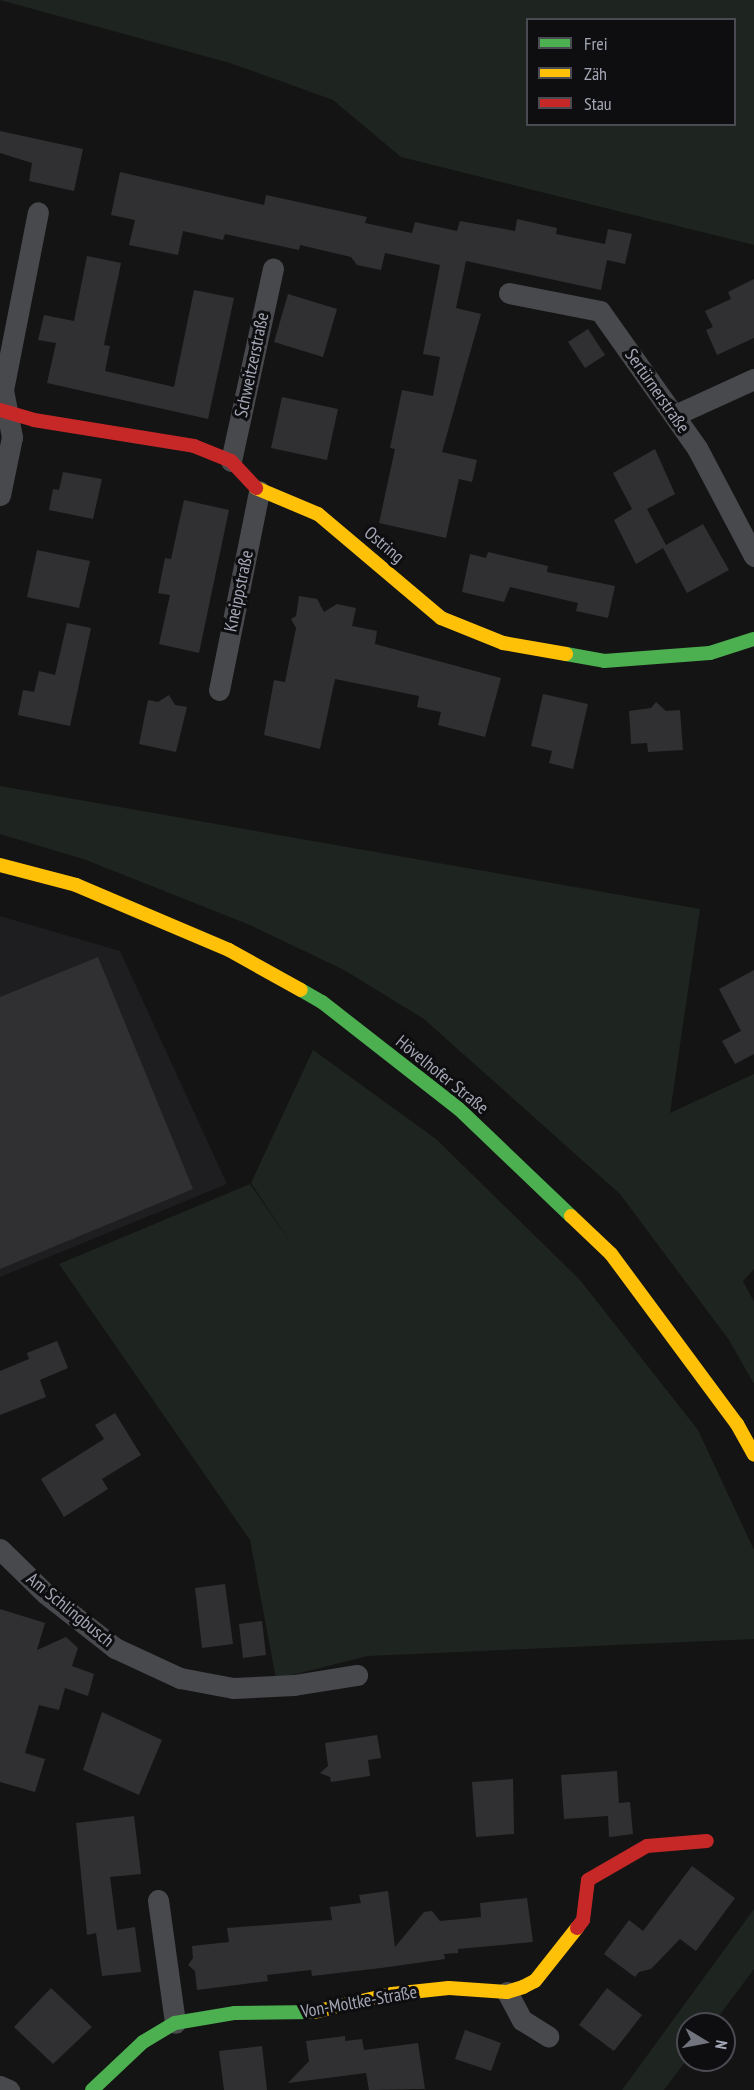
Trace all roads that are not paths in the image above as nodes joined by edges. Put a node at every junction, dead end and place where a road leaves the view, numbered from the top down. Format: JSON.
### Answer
{"nodes":[{"id":1,"x":38,"y":212,"type":"dead end"},
{"id":2,"x":273,"y":269,"type":"dead end"},
{"id":3,"x":509,"y":293,"type":"dead end"},
{"id":4,"x":754,"y":379,"type":"edge"},
{"id":5,"x":5,"y":412,"type":"edge"},
{"id":6,"x":675,"y":415,"type":"junction"},
{"id":7,"x":231,"y":461,"type":"junction"},
{"id":8,"x":259,"y":491,"type":"junction"},
{"id":9,"x":0,"y":495,"type":"edge"},
{"id":10,"x":754,"y":556,"type":"edge"},
{"id":11,"x":754,"y":639,"type":"edge"},
{"id":12,"x":219,"y":690,"type":"dead end"},
{"id":13,"x":0,"y":865,"type":"edge"},
{"id":14,"x":754,"y":1455,"type":"edge"},
{"id":15,"x":0,"y":1549,"type":"edge"},
{"id":16,"x":357,"y":1675,"type":"dead end"},
{"id":17,"x":707,"y":1841,"type":"dead end"},
{"id":18,"x":158,"y":1900,"type":"dead end"},
{"id":19,"x":507,"y":1992,"type":"junction"},
{"id":20,"x":175,"y":2023,"type":"junction"},
{"id":21,"x":548,"y":2036,"type":"dead end"},
{"id":22,"x":0,"y":2086,"type":"edge"},
{"id":23,"x":9,"y":2090,"type":"edge"},
{"id":24,"x":92,"y":2090,"type":"edge"}],
"edges":[{"from":1,"to":5,"type":"street"},
{"from":2,"to":7,"type":"street","name":"Schweitzerstraße"},
{"from":3,"to":6,"type":"street","name":"Sertürnerstraße"},
{"from":4,"to":6,"type":"street"},
{"from":5,"to":7,"type":"street","name":"Ostring"},
{"from":5,"to":9,"type":"street"},
{"from":6,"to":10,"type":"street","name":"Sertürnerstraße"},
{"from":7,"to":8,"type":"street","name":"Ostring"},
{"from":8,"to":11,"type":"street","name":"Ostring"},
{"from":8,"to":12,"type":"street","name":"Kneippstraße"},
{"from":13,"to":14,"type":"street","name":"Hövelhofer Straße"},
{"from":15,"to":16,"type":"street","name":"Am Schlingbusch"},
{"from":17,"to":19,"type":"street","name":"Von-Moltke-Straße"},
{"from":18,"to":20,"type":"street"},
{"from":19,"to":20,"type":"street","name":"Von-Moltke-Straße"},
{"from":19,"to":21,"type":"street"},
{"from":20,"to":24,"type":"street","name":"Von-Moltke-Straße"},
{"from":22,"to":23,"type":"street"}]}
